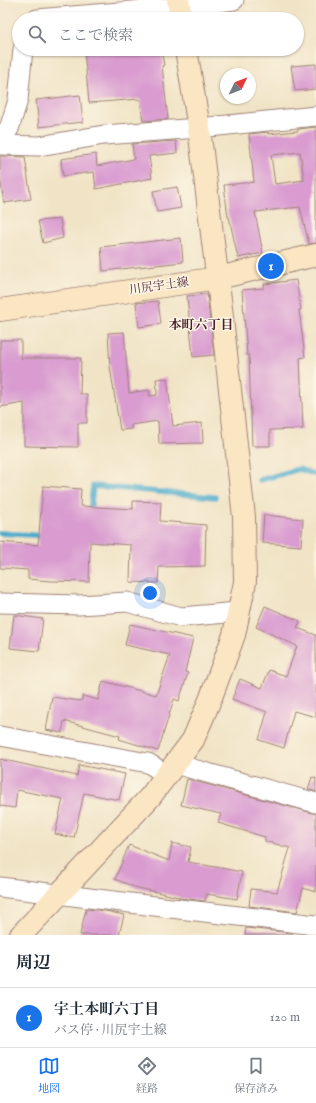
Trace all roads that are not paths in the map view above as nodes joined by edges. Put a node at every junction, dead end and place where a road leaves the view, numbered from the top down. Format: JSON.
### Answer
{"nodes":[{"id":1,"x":234,"y":0,"type":"edge"},
{"id":2,"x":179,"y":8,"type":"edge"},
{"id":3,"x":128,"y":12,"type":"edge"},
{"id":4,"x":22,"y":56,"type":"edge"},
{"id":5,"x":187,"y":56,"type":"edge"},
{"id":6,"x":316,"y":116,"type":"edge"},
{"id":7,"x":199,"y":128,"type":"junction"},
{"id":8,"x":0,"y":136,"type":"edge"},
{"id":9,"x":0,"y":145,"type":"edge"},
{"id":10,"x":316,"y":255,"type":"edge"},
{"id":11,"x":218,"y":278,"type":"junction"},
{"id":12,"x":0,"y":310,"type":"edge"},
{"id":13,"x":0,"y":603,"type":"edge"},
{"id":14,"x":238,"y":612,"type":"junction"},
{"id":15,"x":0,"y":736,"type":"edge"},
{"id":16,"x":171,"y":769,"type":"junction"},
{"id":17,"x":316,"y":803,"type":"edge"},
{"id":18,"x":0,"y":888,"type":"edge"},
{"id":19,"x":60,"y":894,"type":"junction"},
{"id":20,"x":316,"y":925,"type":"edge"},
{"id":21,"x":21,"y":935,"type":"edge"}],
"edges":[{"from":1,"to":2,"type":"street"},
{"from":2,"to":3,"type":"street"},
{"from":4,"to":8,"type":"street"},
{"from":5,"to":7,"type":"street"},
{"from":6,"to":7,"type":"street"},
{"from":7,"to":9,"type":"street"},
{"from":7,"to":11,"type":"street"},
{"from":10,"to":11,"type":"street","name":"川尻宇土線"},
{"from":11,"to":12,"type":"street","name":"川尻宇土線"},
{"from":11,"to":14,"type":"street"},
{"from":13,"to":14,"type":"street"},
{"from":14,"to":16,"type":"street"},
{"from":15,"to":16,"type":"street"},
{"from":16,"to":17,"type":"street"},
{"from":16,"to":19,"type":"street"},
{"from":18,"to":19,"type":"street"},
{"from":19,"to":20,"type":"street"},
{"from":19,"to":21,"type":"street"}]}
